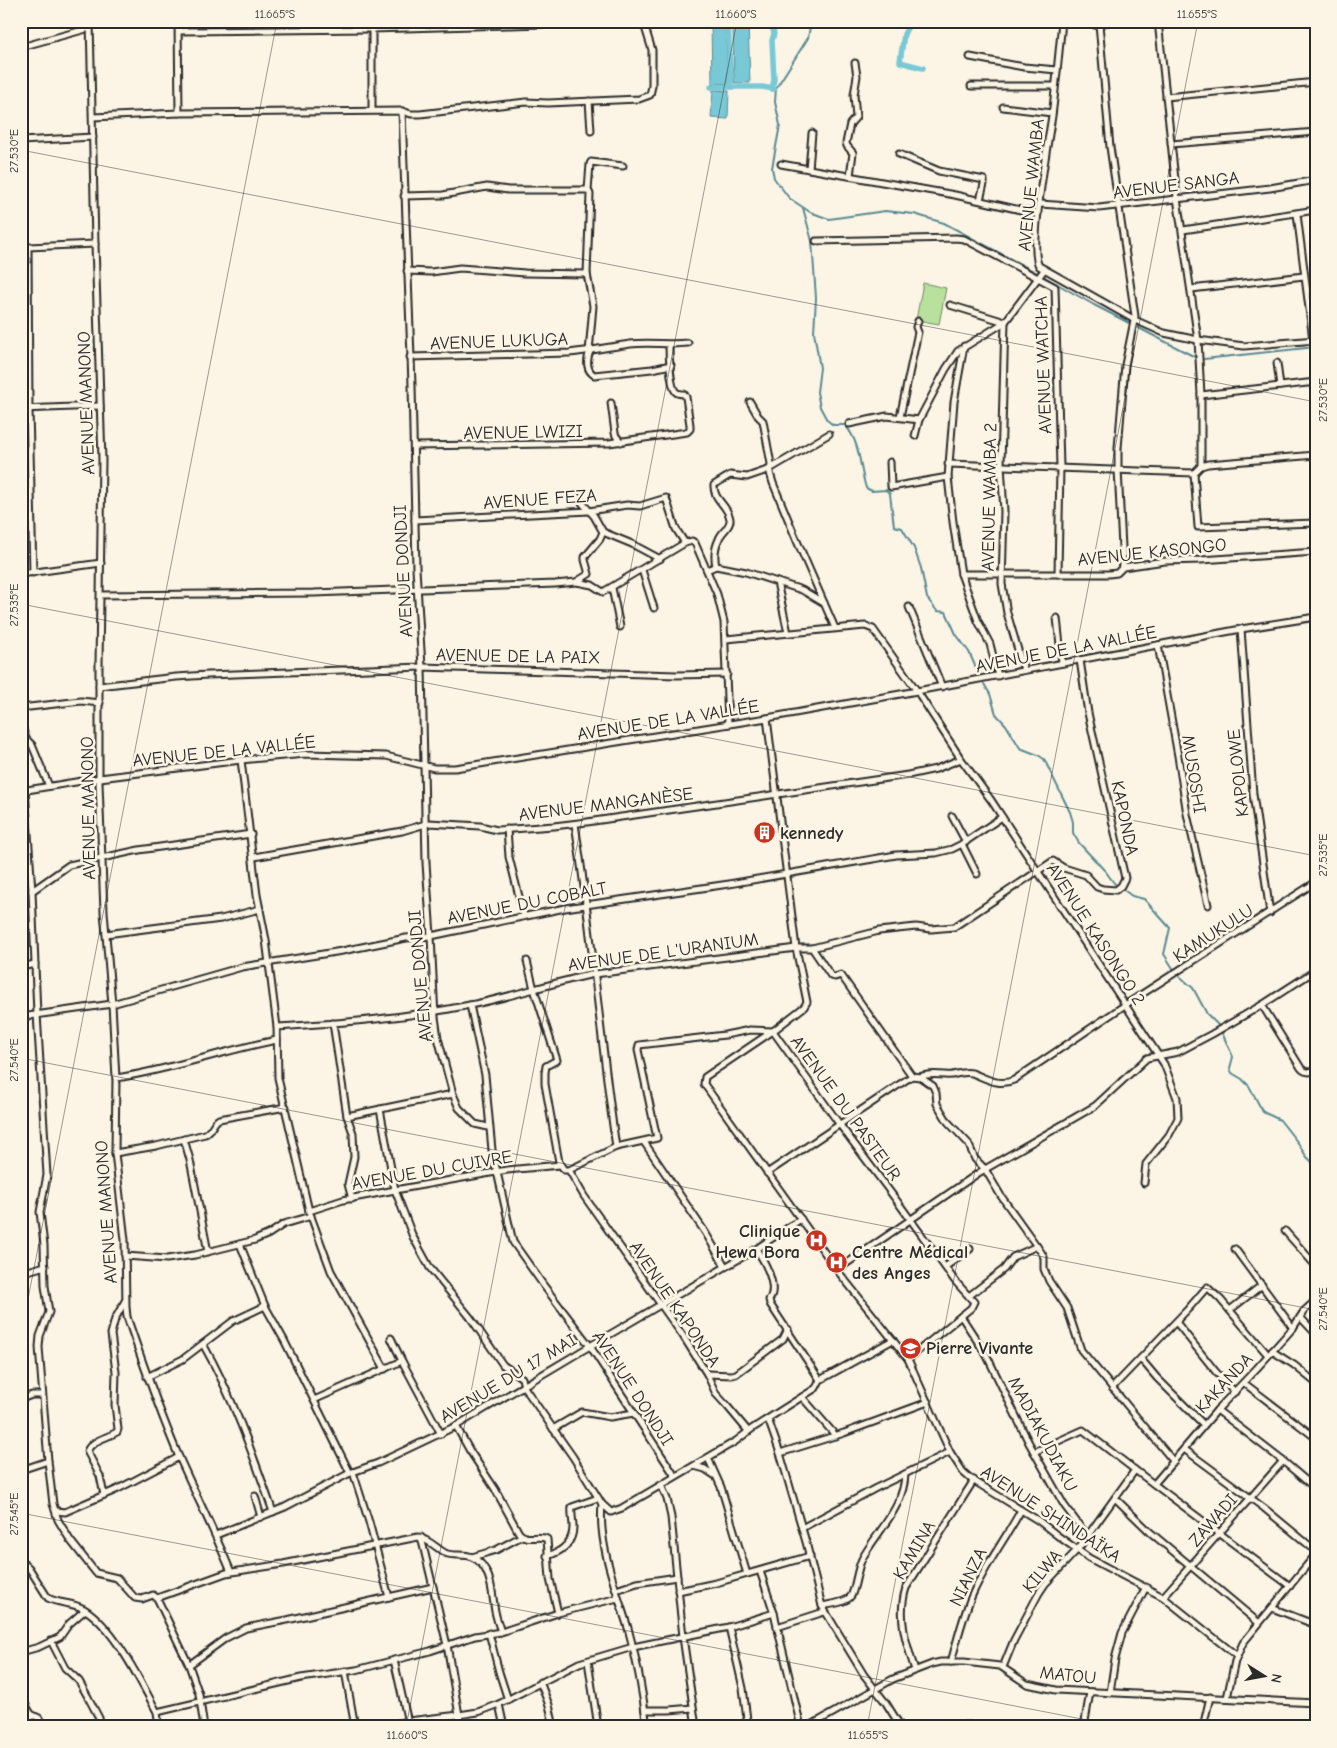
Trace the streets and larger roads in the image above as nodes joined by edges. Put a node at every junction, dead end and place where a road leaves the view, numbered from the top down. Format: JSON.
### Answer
{"nodes":[{"id":1,"x":90,"y":21,"type":"edge"},
{"id":2,"x":178,"y":21,"type":"edge"},
{"id":3,"x":372,"y":21,"type":"edge"},
{"id":4,"x":643,"y":21,"type":"edge"},
{"id":5,"x":1062,"y":21,"type":"edge"},
{"id":6,"x":1093,"y":21,"type":"edge"},
{"id":7,"x":1112,"y":21,"type":"edge"},
{"id":8,"x":1173,"y":21,"type":"edge"},
{"id":9,"x":1158,"y":22,"type":"edge"},
{"id":10,"x":1099,"y":24,"type":"junction"},
{"id":11,"x":90,"y":28,"type":"junction"},
{"id":12,"x":372,"y":29,"type":"junction"},
{"id":13,"x":179,"y":31,"type":"junction"},
{"id":14,"x":21,"y":47,"type":"edge"},
{"id":15,"x":970,"y":58,"type":"dead end"},
{"id":16,"x":855,"y":63,"type":"dead end"},
{"id":17,"x":1057,"y":70,"type":"junction"},
{"id":18,"x":1316,"y":82,"type":"edge"},
{"id":19,"x":972,"y":86,"type":"dead end"},
{"id":20,"x":1055,"y":86,"type":"junction"},
{"id":21,"x":1166,"y":97,"type":"junction"},
{"id":22,"x":589,"y":101,"type":"junction"},
{"id":23,"x":1004,"y":107,"type":"dead end"},
{"id":24,"x":372,"y":110,"type":"junction"},
{"id":25,"x":402,"y":111,"type":"junction"},
{"id":26,"x":179,"y":113,"type":"junction"},
{"id":27,"x":1052,"y":113,"type":"junction"},
{"id":28,"x":93,"y":117,"type":"junction"},
{"id":29,"x":591,"y":131,"type":"dead end"},
{"id":30,"x":1316,"y":132,"type":"edge"},
{"id":31,"x":812,"y":133,"type":"dead end"},
{"id":32,"x":93,"y":137,"type":"junction"},
{"id":33,"x":21,"y":141,"type":"edge"},
{"id":34,"x":1171,"y":144,"type":"junction"},
{"id":35,"x":899,"y":154,"type":"dead end"},
{"id":36,"x":781,"y":164,"type":"dead end"},
{"id":37,"x":623,"y":166,"type":"dead end"},
{"id":38,"x":809,"y":169,"type":"junction"},
{"id":39,"x":850,"y":176,"type":"junction"},
{"id":40,"x":1316,"y":180,"type":"edge"},
{"id":41,"x":588,"y":190,"type":"junction"},
{"id":42,"x":404,"y":196,"type":"junction"},
{"id":43,"x":1178,"y":198,"type":"junction"},
{"id":44,"x":980,"y":200,"type":"junction"},
{"id":45,"x":1040,"y":204,"type":"junction"},
{"id":46,"x":1118,"y":206,"type":"junction"},
{"id":47,"x":1316,"y":210,"type":"edge"},
{"id":48,"x":1038,"y":214,"type":"junction"},
{"id":49,"x":1297,"y":214,"type":"junction"},
{"id":50,"x":1183,"y":230,"type":"junction"},
{"id":51,"x":816,"y":241,"type":"dead end"},
{"id":52,"x":95,"y":244,"type":"junction"},
{"id":53,"x":21,"y":246,"type":"edge"},
{"id":54,"x":28,"y":248,"type":"junction"},
{"id":55,"x":1044,"y":270,"type":"junction"},
{"id":56,"x":407,"y":271,"type":"junction"},
{"id":57,"x":587,"y":274,"type":"junction"},
{"id":58,"x":1304,"y":276,"type":"junction"},
{"id":59,"x":1037,"y":278,"type":"junction"},
{"id":60,"x":1191,"y":289,"type":"junction"},
{"id":61,"x":950,"y":305,"type":"dead end"},
{"id":62,"x":918,"y":321,"type":"dead end"},
{"id":63,"x":1005,"y":322,"type":"junction"},
{"id":64,"x":1134,"y":323,"type":"junction"},
{"id":65,"x":1198,"y":340,"type":"junction"},
{"id":66,"x":1314,"y":340,"type":"edge"},
{"id":67,"x":669,"y":344,"type":"junction"},
{"id":68,"x":688,"y":344,"type":"dead end"},
{"id":69,"x":964,"y":346,"type":"junction"},
{"id":70,"x":590,"y":351,"type":"junction"},
{"id":71,"x":410,"y":357,"type":"junction"},
{"id":72,"x":1277,"y":363,"type":"dead end"},
{"id":73,"x":671,"y":365,"type":"junction"},
{"id":74,"x":1315,"y":382,"type":"edge"},
{"id":75,"x":1280,"y":386,"type":"junction"},
{"id":76,"x":1201,"y":395,"type":"junction"},
{"id":77,"x":750,"y":402,"type":"dead end"},
{"id":78,"x":612,"y":404,"type":"dead end"},
{"id":79,"x":1316,"y":404,"type":"edge"},
{"id":80,"x":100,"y":406,"type":"junction"},
{"id":81,"x":21,"y":409,"type":"edge"},
{"id":82,"x":28,"y":409,"type":"junction"},
{"id":83,"x":900,"y":417,"type":"junction"},
{"id":84,"x":919,"y":420,"type":"junction"},
{"id":85,"x":849,"y":424,"type":"dead end"},
{"id":86,"x":829,"y":434,"type":"dead end"},
{"id":87,"x":915,"y":436,"type":"dead end"},
{"id":88,"x":622,"y":442,"type":"junction"},
{"id":89,"x":414,"y":446,"type":"junction"},
{"id":90,"x":1316,"y":454,"type":"edge"},
{"id":91,"x":890,"y":462,"type":"dead end"},
{"id":92,"x":948,"y":464,"type":"junction"},
{"id":93,"x":1001,"y":466,"type":"junction"},
{"id":94,"x":1201,"y":466,"type":"junction"},
{"id":95,"x":1060,"y":467,"type":"junction"},
{"id":96,"x":770,"y":469,"type":"junction"},
{"id":97,"x":1118,"y":469,"type":"junction"},
{"id":98,"x":1194,"y":473,"type":"junction"},
{"id":99,"x":948,"y":477,"type":"junction"},
{"id":100,"x":576,"y":496,"type":"dead end"},
{"id":101,"x":589,"y":511,"type":"junction"},
{"id":102,"x":415,"y":520,"type":"junction"},
{"id":103,"x":1316,"y":523,"type":"edge"},
{"id":104,"x":603,"y":532,"type":"junction"},
{"id":105,"x":685,"y":543,"type":"junction"},
{"id":106,"x":1316,"y":552,"type":"edge"},
{"id":107,"x":660,"y":559,"type":"junction"},
{"id":108,"x":101,"y":563,"type":"junction"},
{"id":109,"x":716,"y":566,"type":"junction"},
{"id":110,"x":1123,"y":567,"type":"junction"},
{"id":111,"x":642,"y":570,"type":"junction"},
{"id":112,"x":707,"y":570,"type":"junction"},
{"id":113,"x":33,"y":573,"type":"junction"},
{"id":114,"x":21,"y":574,"type":"edge"},
{"id":115,"x":961,"y":574,"type":"junction"},
{"id":116,"x":1002,"y":574,"type":"junction"},
{"id":117,"x":1058,"y":574,"type":"junction"},
{"id":118,"x":576,"y":582,"type":"junction"},
{"id":119,"x":777,"y":582,"type":"junction"},
{"id":120,"x":612,"y":588,"type":"junction"},
{"id":121,"x":418,"y":589,"type":"junction"},
{"id":122,"x":101,"y":595,"type":"junction"},
{"id":123,"x":824,"y":604,"type":"junction"},
{"id":124,"x":909,"y":607,"type":"dead end"},
{"id":125,"x":654,"y":608,"type":"dead end"},
{"id":126,"x":1316,"y":617,"type":"edge"},
{"id":127,"x":1057,"y":618,"type":"dead end"},
{"id":128,"x":620,"y":627,"type":"dead end"},
{"id":129,"x":835,"y":628,"type":"junction"},
{"id":130,"x":1241,"y":629,"type":"junction"},
{"id":131,"x":788,"y":633,"type":"junction"},
{"id":132,"x":726,"y":639,"type":"junction"},
{"id":133,"x":1158,"y":645,"type":"junction"},
{"id":134,"x":1080,"y":660,"type":"junction"},
{"id":135,"x":1062,"y":663,"type":"junction"},
{"id":136,"x":422,"y":667,"type":"junction"},
{"id":137,"x":1024,"y":670,"type":"junction"},
{"id":138,"x":726,"y":674,"type":"junction"},
{"id":139,"x":998,"y":676,"type":"junction"},
{"id":140,"x":99,"y":686,"type":"junction"},
{"id":141,"x":942,"y":686,"type":"junction"},
{"id":142,"x":917,"y":692,"type":"junction"},
{"id":143,"x":100,"y":703,"type":"junction"},
{"id":144,"x":21,"y":708,"type":"edge"},
{"id":145,"x":768,"y":718,"type":"junction"},
{"id":146,"x":21,"y":723,"type":"edge"},
{"id":147,"x":728,"y":724,"type":"junction"},
{"id":148,"x":961,"y":759,"type":"junction"},
{"id":149,"x":241,"y":760,"type":"junction"},
{"id":150,"x":424,"y":766,"type":"junction"},
{"id":151,"x":100,"y":778,"type":"junction"},
{"id":152,"x":49,"y":786,"type":"junction"},
{"id":153,"x":23,"y":790,"type":"edge"},
{"id":154,"x":777,"y":795,"type":"junction"},
{"id":155,"x":952,"y":816,"type":"dead end"},
{"id":156,"x":1002,"y":817,"type":"junction"},
{"id":157,"x":426,"y":824,"type":"junction"},
{"id":158,"x":576,"y":824,"type":"junction"},
{"id":159,"x":507,"y":829,"type":"junction"},
{"id":160,"x":250,"y":834,"type":"junction"},
{"id":161,"x":964,"y":843,"type":"junction"},
{"id":162,"x":254,"y":857,"type":"junction"},
{"id":163,"x":102,"y":858,"type":"junction"},
{"id":164,"x":1038,"y":870,"type":"junction"},
{"id":165,"x":788,"y":873,"type":"junction"},
{"id":166,"x":977,"y":874,"type":"dead end"},
{"id":167,"x":1316,"y":882,"type":"edge"},
{"id":168,"x":32,"y":891,"type":"junction"},
{"id":169,"x":588,"y":905,"type":"junction"},
{"id":170,"x":1208,"y":905,"type":"dead end"},
{"id":171,"x":260,"y":909,"type":"junction"},
{"id":172,"x":1270,"y":913,"type":"junction"},
{"id":173,"x":524,"y":916,"type":"junction"},
{"id":174,"x":106,"y":934,"type":"junction"},
{"id":175,"x":431,"y":936,"type":"junction"},
{"id":176,"x":796,"y":948,"type":"junction"},
{"id":177,"x":812,"y":948,"type":"junction"},
{"id":178,"x":527,"y":961,"type":"dead end"},
{"id":179,"x":269,"y":963,"type":"junction"},
{"id":180,"x":35,"y":964,"type":"junction"},
{"id":181,"x":21,"y":967,"type":"edge"},
{"id":182,"x":1316,"y":970,"type":"edge"},
{"id":183,"x":595,"y":974,"type":"junction"},
{"id":184,"x":534,"y":989,"type":"junction"},
{"id":185,"x":112,"y":1004,"type":"junction"},
{"id":186,"x":470,"y":1005,"type":"junction"},
{"id":187,"x":1125,"y":1005,"type":"junction"},
{"id":188,"x":1262,"y":1005,"type":"junction"},
{"id":189,"x":434,"y":1011,"type":"junction"},
{"id":190,"x":37,"y":1014,"type":"junction"},
{"id":191,"x":21,"y":1017,"type":"edge"},
{"id":192,"x":333,"y":1023,"type":"junction"},
{"id":193,"x":277,"y":1027,"type":"junction"},
{"id":194,"x":773,"y":1031,"type":"junction"},
{"id":195,"x":277,"y":1040,"type":"junction"},
{"id":196,"x":1159,"y":1055,"type":"junction"},
{"id":197,"x":1316,"y":1069,"type":"edge"},
{"id":198,"x":912,"y":1076,"type":"junction"},
{"id":199,"x":920,"y":1077,"type":"junction"},
{"id":200,"x":116,"y":1078,"type":"junction"},
{"id":201,"x":453,"y":1094,"type":"junction"},
{"id":202,"x":286,"y":1107,"type":"junction"},
{"id":203,"x":380,"y":1109,"type":"junction"},
{"id":204,"x":347,"y":1116,"type":"junction"},
{"id":205,"x":840,"y":1125,"type":"junction"},
{"id":206,"x":488,"y":1126,"type":"junction"},
{"id":207,"x":184,"y":1139,"type":"junction"},
{"id":208,"x":644,"y":1142,"type":"junction"},
{"id":209,"x":616,"y":1147,"type":"junction"},
{"id":210,"x":116,"y":1153,"type":"junction"},
{"id":211,"x":560,"y":1165,"type":"junction"},
{"id":212,"x":985,"y":1169,"type":"junction"},
{"id":213,"x":569,"y":1170,"type":"junction"},
{"id":214,"x":496,"y":1172,"type":"junction"},
{"id":215,"x":767,"y":1173,"type":"junction"},
{"id":216,"x":1144,"y":1183,"type":"dead end"},
{"id":217,"x":396,"y":1190,"type":"junction"},
{"id":218,"x":352,"y":1199,"type":"junction"},
{"id":219,"x":310,"y":1213,"type":"junction"},
{"id":220,"x":801,"y":1219,"type":"junction"},
{"id":221,"x":911,"y":1219,"type":"junction"},
{"id":222,"x":1285,"y":1231,"type":"dead end"},
{"id":223,"x":240,"y":1244,"type":"junction"},
{"id":224,"x":1037,"y":1246,"type":"junction"},
{"id":225,"x":756,"y":1249,"type":"junction"},
{"id":226,"x":970,"y":1249,"type":"dead end"},
{"id":227,"x":1235,"y":1249,"type":"dead end"},
{"id":228,"x":208,"y":1252,"type":"junction"},
{"id":229,"x":125,"y":1256,"type":"junction"},
{"id":230,"x":45,"y":1266,"type":"junction"},
{"id":231,"x":725,"y":1266,"type":"junction"},
{"id":232,"x":1316,"y":1266,"type":"edge"},
{"id":233,"x":945,"y":1267,"type":"junction"},
{"id":234,"x":837,"y":1270,"type":"junction"},
{"id":235,"x":21,"y":1273,"type":"edge"},
{"id":236,"x":1262,"y":1285,"type":"junction"},
{"id":237,"x":969,"y":1296,"type":"junction"},
{"id":238,"x":125,"y":1300,"type":"junction"},
{"id":239,"x":1316,"y":1300,"type":"edge"},
{"id":240,"x":265,"y":1306,"type":"junction"},
{"id":241,"x":660,"y":1306,"type":"junction"},
{"id":242,"x":1230,"y":1310,"type":"junction"},
{"id":243,"x":961,"y":1316,"type":"junction"},
{"id":244,"x":1300,"y":1318,"type":"junction"},
{"id":245,"x":1176,"y":1322,"type":"junction"},
{"id":246,"x":1293,"y":1328,"type":"junction"},
{"id":247,"x":788,"y":1329,"type":"junction"},
{"id":248,"x":1316,"y":1334,"type":"edge"},
{"id":249,"x":391,"y":1338,"type":"dead end"},
{"id":250,"x":893,"y":1340,"type":"junction"},
{"id":251,"x":203,"y":1344,"type":"junction"},
{"id":252,"x":590,"y":1346,"type":"junction"},
{"id":253,"x":1270,"y":1353,"type":"junction"},
{"id":254,"x":908,"y":1359,"type":"junction"},
{"id":255,"x":1141,"y":1359,"type":"junction"},
{"id":256,"x":402,"y":1361,"type":"junction"},
{"id":257,"x":385,"y":1369,"type":"junction"},
{"id":258,"x":707,"y":1374,"type":"junction"},
{"id":259,"x":147,"y":1377,"type":"junction"},
{"id":260,"x":820,"y":1380,"type":"junction"},
{"id":261,"x":1244,"y":1382,"type":"junction"},
{"id":262,"x":1316,"y":1383,"type":"edge"},
{"id":263,"x":524,"y":1387,"type":"junction"},
{"id":264,"x":1112,"y":1388,"type":"junction"},
{"id":265,"x":1235,"y":1392,"type":"junction"},
{"id":266,"x":42,"y":1395,"type":"junction"},
{"id":267,"x":802,"y":1397,"type":"junction"},
{"id":268,"x":21,"y":1399,"type":"edge"},
{"id":269,"x":314,"y":1400,"type":"junction"},
{"id":270,"x":928,"y":1402,"type":"junction"},
{"id":271,"x":1217,"y":1410,"type":"junction"},
{"id":272,"x":634,"y":1413,"type":"junction"},
{"id":273,"x":768,"y":1419,"type":"junction"},
{"id":274,"x":1204,"y":1425,"type":"junction"},
{"id":275,"x":456,"y":1426,"type":"junction"},
{"id":276,"x":553,"y":1429,"type":"junction"},
{"id":277,"x":748,"y":1431,"type":"junction"},
{"id":278,"x":441,"y":1434,"type":"junction"},
{"id":279,"x":836,"y":1436,"type":"junction"},
{"id":280,"x":1316,"y":1438,"type":"edge"},
{"id":281,"x":1184,"y":1449,"type":"junction"},
{"id":282,"x":950,"y":1452,"type":"junction"},
{"id":283,"x":1034,"y":1452,"type":"junction"},
{"id":284,"x":780,"y":1453,"type":"junction"},
{"id":285,"x":179,"y":1457,"type":"junction"},
{"id":286,"x":708,"y":1458,"type":"junction"},
{"id":287,"x":48,"y":1461,"type":"junction"},
{"id":288,"x":1283,"y":1461,"type":"junction"},
{"id":289,"x":1174,"y":1462,"type":"junction"},
{"id":290,"x":694,"y":1466,"type":"junction"},
{"id":291,"x":21,"y":1470,"type":"edge"},
{"id":292,"x":1135,"y":1470,"type":"junction"},
{"id":293,"x":351,"y":1472,"type":"junction"},
{"id":294,"x":905,"y":1474,"type":"junction"},
{"id":295,"x":674,"y":1476,"type":"junction"},
{"id":296,"x":716,"y":1476,"type":"junction"},
{"id":297,"x":974,"y":1480,"type":"junction"},
{"id":298,"x":1154,"y":1484,"type":"junction"},
{"id":299,"x":661,"y":1485,"type":"junction"},
{"id":300,"x":1316,"y":1489,"type":"edge"},
{"id":301,"x":104,"y":1495,"type":"junction"},
{"id":302,"x":255,"y":1496,"type":"dead end"},
{"id":303,"x":598,"y":1498,"type":"junction"},
{"id":304,"x":1115,"y":1498,"type":"junction"},
{"id":305,"x":1250,"y":1498,"type":"junction"},
{"id":306,"x":602,"y":1504,"type":"junction"},
{"id":307,"x":1021,"y":1510,"type":"junction"},
{"id":308,"x":57,"y":1511,"type":"junction"},
{"id":309,"x":273,"y":1512,"type":"junction"},
{"id":310,"x":262,"y":1517,"type":"junction"},
{"id":311,"x":802,"y":1528,"type":"junction"},
{"id":312,"x":1220,"y":1533,"type":"junction"},
{"id":313,"x":216,"y":1535,"type":"junction"},
{"id":314,"x":522,"y":1536,"type":"junction"},
{"id":315,"x":421,"y":1537,"type":"junction"},
{"id":316,"x":1088,"y":1537,"type":"junction"},
{"id":317,"x":375,"y":1546,"type":"junction"},
{"id":318,"x":1078,"y":1550,"type":"junction"},
{"id":319,"x":1316,"y":1552,"type":"edge"},
{"id":320,"x":548,"y":1556,"type":"junction"},
{"id":321,"x":810,"y":1556,"type":"junction"},
{"id":322,"x":471,"y":1557,"type":"junction"},
{"id":323,"x":21,"y":1561,"type":"edge"},
{"id":324,"x":1191,"y":1566,"type":"junction"},
{"id":325,"x":760,"y":1571,"type":"junction"},
{"id":326,"x":231,"y":1572,"type":"junction"},
{"id":327,"x":747,"y":1574,"type":"junction"},
{"id":328,"x":677,"y":1577,"type":"junction"},
{"id":329,"x":1290,"y":1586,"type":"junction"},
{"id":330,"x":433,"y":1587,"type":"junction"},
{"id":331,"x":1146,"y":1587,"type":"junction"},
{"id":332,"x":616,"y":1590,"type":"junction"},
{"id":333,"x":678,"y":1591,"type":"junction"},
{"id":334,"x":389,"y":1597,"type":"junction"},
{"id":335,"x":1163,"y":1597,"type":"junction"},
{"id":336,"x":157,"y":1598,"type":"junction"},
{"id":337,"x":618,"y":1598,"type":"junction"},
{"id":338,"x":822,"y":1606,"type":"junction"},
{"id":339,"x":1272,"y":1608,"type":"junction"},
{"id":340,"x":85,"y":1610,"type":"junction"},
{"id":341,"x":774,"y":1612,"type":"junction"},
{"id":342,"x":824,"y":1612,"type":"junction"},
{"id":343,"x":558,"y":1613,"type":"junction"},
{"id":344,"x":1259,"y":1623,"type":"junction"},
{"id":345,"x":1316,"y":1624,"type":"edge"},
{"id":346,"x":729,"y":1627,"type":"junction"},
{"id":347,"x":777,"y":1627,"type":"junction"},
{"id":348,"x":501,"y":1632,"type":"junction"},
{"id":349,"x":489,"y":1633,"type":"junction"},
{"id":350,"x":683,"y":1637,"type":"junction"},
{"id":351,"x":51,"y":1641,"type":"junction"},
{"id":352,"x":447,"y":1645,"type":"junction"},
{"id":353,"x":633,"y":1647,"type":"junction"},
{"id":354,"x":21,"y":1652,"type":"edge"},
{"id":355,"x":1236,"y":1656,"type":"junction"},
{"id":356,"x":394,"y":1660,"type":"junction"},
{"id":357,"x":588,"y":1661,"type":"junction"},
{"id":358,"x":951,"y":1662,"type":"junction"},
{"id":359,"x":189,"y":1665,"type":"junction"},
{"id":360,"x":1004,"y":1667,"type":"junction"},
{"id":361,"x":915,"y":1670,"type":"junction"},
{"id":362,"x":345,"y":1671,"type":"junction"},
{"id":363,"x":540,"y":1682,"type":"junction"},
{"id":364,"x":876,"y":1689,"type":"junction"},
{"id":365,"x":1090,"y":1692,"type":"junction"},
{"id":366,"x":1110,"y":1693,"type":"junction"},
{"id":367,"x":21,"y":1697,"type":"edge"},
{"id":368,"x":1210,"y":1697,"type":"junction"},
{"id":369,"x":1227,"y":1698,"type":"junction"},
{"id":370,"x":508,"y":1700,"type":"junction"},
{"id":371,"x":201,"y":1702,"type":"junction"},
{"id":372,"x":1316,"y":1703,"type":"edge"},
{"id":373,"x":499,"y":1704,"type":"junction"},
{"id":374,"x":693,"y":1708,"type":"junction"},
{"id":375,"x":645,"y":1710,"type":"junction"},
{"id":376,"x":157,"y":1712,"type":"junction"},
{"id":377,"x":459,"y":1715,"type":"junction"},
{"id":378,"x":33,"y":1716,"type":"junction"},
{"id":379,"x":21,"y":1723,"type":"edge"},
{"id":380,"x":408,"y":1724,"type":"edge"},
{"id":381,"x":43,"y":1727,"type":"edge"},
{"id":382,"x":101,"y":1727,"type":"edge"},
{"id":383,"x":159,"y":1727,"type":"edge"},
{"id":384,"x":204,"y":1727,"type":"edge"},
{"id":385,"x":355,"y":1727,"type":"edge"},
{"id":386,"x":380,"y":1727,"type":"edge"},
{"id":387,"x":460,"y":1727,"type":"edge"},
{"id":388,"x":504,"y":1727,"type":"edge"},
{"id":389,"x":554,"y":1727,"type":"edge"},
{"id":390,"x":598,"y":1727,"type":"edge"},
{"id":391,"x":647,"y":1727,"type":"edge"},
{"id":392,"x":696,"y":1727,"type":"edge"},
{"id":393,"x":748,"y":1727,"type":"edge"},
{"id":394,"x":801,"y":1727,"type":"edge"},
{"id":395,"x":808,"y":1727,"type":"edge"},
{"id":396,"x":901,"y":1727,"type":"edge"},
{"id":397,"x":941,"y":1727,"type":"edge"},
{"id":398,"x":984,"y":1727,"type":"edge"},
{"id":399,"x":1084,"y":1727,"type":"edge"},
{"id":400,"x":1202,"y":1727,"type":"edge"}],
"edges":[{"from":1,"to":11,"type":"street","name":"AVENUE MANONO"},
{"from":2,"to":13,"type":"street"},
{"from":3,"to":12,"type":"street"},
{"from":4,"to":12,"type":"street"},
{"from":4,"to":22,"type":"street"},
{"from":5,"to":17,"type":"street","name":"AVENUE WAMBA"},
{"from":6,"to":10,"type":"street"},
{"from":7,"to":10,"type":"street"},
{"from":8,"to":9,"type":"street"},
{"from":9,"to":21,"type":"street"},
{"from":10,"to":46,"type":"street"},
{"from":11,"to":14,"type":"street"},
{"from":11,"to":28,"type":"street","name":"AVENUE MANONO"},
{"from":12,"to":13,"type":"street"},
{"from":12,"to":24,"type":"street"},
{"from":13,"to":26,"type":"street"},
{"from":15,"to":17,"type":"street"},
{"from":16,"to":39,"type":"street"},
{"from":17,"to":20,"type":"street","name":"AVENUE WAMBA"},
{"from":18,"to":21,"type":"street"},
{"from":19,"to":20,"type":"street"},
{"from":20,"to":27,"type":"street","name":"AVENUE WAMBA"},
{"from":21,"to":34,"type":"street"},
{"from":22,"to":25,"type":"street"},
{"from":22,"to":29,"type":"street"},
{"from":23,"to":27,"type":"street"},
{"from":24,"to":25,"type":"street"},
{"from":24,"to":26,"type":"street"},
{"from":25,"to":42,"type":"street","name":"AVENUE DONDJI"},
{"from":26,"to":28,"type":"street"},
{"from":27,"to":45,"type":"street","name":"AVENUE WAMBA"},
{"from":28,"to":32,"type":"street","name":"AVENUE MANONO"},
{"from":30,"to":34,"type":"street"},
{"from":31,"to":38,"type":"street"},
{"from":32,"to":33,"type":"street"},
{"from":32,"to":52,"type":"street","name":"AVENUE MANONO"},
{"from":34,"to":43,"type":"street"},
{"from":35,"to":44,"type":"street"},
{"from":36,"to":38,"type":"street"},
{"from":37,"to":41,"type":"street"},
{"from":38,"to":39,"type":"street"},
{"from":39,"to":44,"type":"street"},
{"from":40,"to":43,"type":"street","name":"AVENUE SANGA"},
{"from":41,"to":42,"type":"street"},
{"from":41,"to":57,"type":"street"},
{"from":42,"to":56,"type":"street","name":"AVENUE DONDJI"},
{"from":43,"to":46,"type":"street","name":"AVENUE SANGA"},
{"from":43,"to":50,"type":"street"},
{"from":44,"to":48,"type":"street"},
{"from":45,"to":46,"type":"street","name":"AVENUE SANGA"},
{"from":45,"to":48,"type":"street","name":"AVENUE WAMBA"},
{"from":46,"to":64,"type":"street"},
{"from":47,"to":49,"type":"street"},
{"from":48,"to":55,"type":"street","name":"AVENUE WAMBA"},
{"from":49,"to":50,"type":"street"},
{"from":49,"to":58,"type":"street"},
{"from":50,"to":60,"type":"street"},
{"from":51,"to":59,"type":"street","name":"AVENUE WATCHA"},
{"from":52,"to":54,"type":"street"},
{"from":52,"to":80,"type":"street","name":"AVENUE MANONO"},
{"from":53,"to":54,"type":"street"},
{"from":54,"to":82,"type":"street"},
{"from":55,"to":59,"type":"street"},
{"from":55,"to":64,"type":"street","name":"AVENUE WAMBA"},
{"from":56,"to":57,"type":"street"},
{"from":56,"to":71,"type":"street","name":"AVENUE DONDJI"},
{"from":57,"to":70,"type":"street"},
{"from":58,"to":60,"type":"street"},
{"from":58,"to":66,"type":"street"},
{"from":59,"to":63,"type":"street"},
{"from":59,"to":95,"type":"street","name":"AVENUE WATCHA"},
{"from":60,"to":65,"type":"street"},
{"from":61,"to":63,"type":"street"},
{"from":62,"to":83,"type":"street"},
{"from":63,"to":69,"type":"street"},
{"from":63,"to":93,"type":"street","name":"AVENUE WAMBA 2"},
{"from":64,"to":65,"type":"street","name":"AVENUE WAMBA"},
{"from":64,"to":97,"type":"street"},
{"from":65,"to":66,"type":"street","name":"AVENUE WAMBA"},
{"from":65,"to":76,"type":"street"},
{"from":67,"to":68,"type":"street","name":"AVENUE LUKUGA"},
{"from":67,"to":70,"type":"street","name":"AVENUE LUKUGA"},
{"from":67,"to":73,"type":"street"},
{"from":69,"to":84,"type":"street"},
{"from":69,"to":92,"type":"street"},
{"from":70,"to":71,"type":"street","name":"AVENUE LUKUGA"},
{"from":70,"to":73,"type":"street"},
{"from":71,"to":89,"type":"street","name":"AVENUE DONDJI"},
{"from":72,"to":75,"type":"street"},
{"from":73,"to":88,"type":"street","name":"AVENUE LWIZI"},
{"from":74,"to":75,"type":"street"},
{"from":74,"to":79,"type":"street"},
{"from":75,"to":76,"type":"street"},
{"from":76,"to":94,"type":"street"},
{"from":77,"to":96,"type":"street"},
{"from":78,"to":88,"type":"street"},
{"from":80,"to":82,"type":"street"},
{"from":80,"to":108,"type":"street","name":"AVENUE MANONO"},
{"from":81,"to":82,"type":"street"},
{"from":82,"to":113,"type":"street"},
{"from":83,"to":84,"type":"street"},
{"from":83,"to":85,"type":"street"},
{"from":84,"to":87,"type":"street"},
{"from":86,"to":96,"type":"street"},
{"from":88,"to":89,"type":"street","name":"AVENUE LWIZI"},
{"from":89,"to":102,"type":"street","name":"AVENUE DONDJI"},
{"from":90,"to":94,"type":"street"},
{"from":91,"to":99,"type":"street"},
{"from":92,"to":93,"type":"street"},
{"from":92,"to":99,"type":"street"},
{"from":93,"to":95,"type":"street"},
{"from":93,"to":116,"type":"street","name":"AVENUE WAMBA 2"},
{"from":94,"to":98,"type":"street"},
{"from":95,"to":97,"type":"street"},
{"from":95,"to":117,"type":"street","name":"AVENUE WATCHA"},
{"from":96,"to":109,"type":"street"},
{"from":96,"to":123,"type":"street"},
{"from":97,"to":98,"type":"street"},
{"from":97,"to":110,"type":"street"},
{"from":98,"to":103,"type":"street"},
{"from":99,"to":115,"type":"street"},
{"from":100,"to":101,"type":"street"},
{"from":101,"to":102,"type":"street","name":"AVENUE FEZA"},
{"from":101,"to":104,"type":"street"},
{"from":101,"to":105,"type":"street","name":"AVENUE FEZA"},
{"from":102,"to":121,"type":"street","name":"AVENUE DONDJI"},
{"from":104,"to":107,"type":"street"},
{"from":104,"to":118,"type":"street"},
{"from":105,"to":107,"type":"street"},
{"from":105,"to":112,"type":"street"},
{"from":106,"to":110,"type":"street","name":"AVENUE KASONGO"},
{"from":107,"to":111,"type":"street"},
{"from":108,"to":113,"type":"street"},
{"from":108,"to":122,"type":"street","name":"AVENUE MANONO"},
{"from":109,"to":112,"type":"street"},
{"from":109,"to":119,"type":"street"},
{"from":110,"to":117,"type":"street","name":"AVENUE KASONGO"},
{"from":111,"to":120,"type":"street"},
{"from":111,"to":125,"type":"street"},
{"from":112,"to":132,"type":"street"},
{"from":113,"to":114,"type":"street"},
{"from":115,"to":116,"type":"street","name":"AVENUE KASONGO"},
{"from":115,"to":139,"type":"street"},
{"from":116,"to":117,"type":"street","name":"AVENUE KASONGO"},
{"from":116,"to":137,"type":"street","name":"AVENUE WAMBA 2"},
{"from":118,"to":120,"type":"street"},
{"from":118,"to":121,"type":"street"},
{"from":119,"to":123,"type":"street"},
{"from":119,"to":131,"type":"street"},
{"from":120,"to":128,"type":"street"},
{"from":121,"to":122,"type":"street"},
{"from":121,"to":136,"type":"street","name":"AVENUE DONDJI"},
{"from":122,"to":140,"type":"street","name":"AVENUE MANONO"},
{"from":123,"to":129,"type":"street"},
{"from":124,"to":141,"type":"street"},
{"from":126,"to":130,"type":"street","name":"AVENUE DE LA VALLÉE"},
{"from":127,"to":135,"type":"street"},
{"from":129,"to":131,"type":"street","name":"AVENUE KASONGO 2"},
{"from":129,"to":142,"type":"street","name":"AVENUE KASONGO 2"},
{"from":130,"to":133,"type":"street","name":"AVENUE DE LA VALLÉE"},
{"from":130,"to":172,"type":"street","name":"KAPOLOWE"},
{"from":131,"to":132,"type":"street","name":"AVENUE KASONGO 2"},
{"from":132,"to":138,"type":"street"},
{"from":133,"to":134,"type":"street","name":"AVENUE DE LA VALLÉE"},
{"from":133,"to":170,"type":"street","name":"MUSOSHI"},
{"from":134,"to":135,"type":"street","name":"AVENUE DE LA VALLÉE"},
{"from":134,"to":164,"type":"street","name":"KAPONDA"},
{"from":135,"to":137,"type":"street","name":"AVENUE DE LA VALLÉE"},
{"from":136,"to":138,"type":"street","name":"AVENUE DE LA PAIX"},
{"from":136,"to":140,"type":"street","name":"AVENUE DE LA PAIX"},
{"from":136,"to":150,"type":"street","name":"AVENUE DONDJI"},
{"from":137,"to":139,"type":"street","name":"AVENUE DE LA VALLÉE"},
{"from":138,"to":147,"type":"street"},
{"from":139,"to":141,"type":"street","name":"AVENUE DE LA VALLÉE"},
{"from":140,"to":143,"type":"street","name":"AVENUE MANONO"},
{"from":141,"to":142,"type":"street","name":"AVENUE DE LA VALLÉE"},
{"from":142,"to":145,"type":"street","name":"AVENUE DE LA VALLÉE"},
{"from":142,"to":148,"type":"street","name":"AVENUE KASONGO 2"},
{"from":143,"to":144,"type":"street"},
{"from":143,"to":151,"type":"street","name":"AVENUE MANONO"},
{"from":145,"to":147,"type":"street","name":"AVENUE DE LA VALLÉE"},
{"from":145,"to":154,"type":"street"},
{"from":146,"to":152,"type":"street"},
{"from":147,"to":150,"type":"street","name":"AVENUE DE LA VALLÉE"},
{"from":148,"to":154,"type":"street","name":"AVENUE MANGANÈSE"},
{"from":148,"to":156,"type":"street","name":"AVENUE KASONGO 2"},
{"from":149,"to":150,"type":"street","name":"AVENUE DE LA VALLÉE"},
{"from":149,"to":151,"type":"street","name":"AVENUE DE LA VALLÉE"},
{"from":149,"to":160,"type":"street"},
{"from":150,"to":157,"type":"street","name":"AVENUE DONDJI"},
{"from":151,"to":152,"type":"street","name":"AVENUE DE LA VALLÉE"},
{"from":151,"to":163,"type":"street","name":"AVENUE MANONO"},
{"from":152,"to":153,"type":"street","name":"AVENUE DE LA VALLÉE"},
{"from":153,"to":168,"type":"street"},
{"from":154,"to":158,"type":"street","name":"AVENUE MANGANÈSE"},
{"from":154,"to":165,"type":"street"},
{"from":155,"to":161,"type":"street"},
{"from":156,"to":161,"type":"street","name":"AVENUE DU COBALT"},
{"from":156,"to":164,"type":"street","name":"AVENUE KASONGO 2"},
{"from":157,"to":159,"type":"street","name":"AVENUE MANGANÈSE"},
{"from":157,"to":162,"type":"street","name":"AVENUE MANGANÈSE"},
{"from":157,"to":175,"type":"street","name":"AVENUE DONDJI"},
{"from":158,"to":159,"type":"street","name":"AVENUE MANGANÈSE"},
{"from":158,"to":169,"type":"street"},
{"from":159,"to":173,"type":"street"},
{"from":160,"to":162,"type":"street"},
{"from":160,"to":163,"type":"street"},
{"from":161,"to":165,"type":"street","name":"AVENUE DU COBALT"},
{"from":161,"to":166,"type":"street"},
{"from":162,"to":171,"type":"street"},
{"from":163,"to":168,"type":"street"},
{"from":163,"to":174,"type":"street","name":"AVENUE MANONO"},
{"from":164,"to":177,"type":"street","name":"AVENUE DE L'URANIUM"},
{"from":164,"to":187,"type":"street","name":"AVENUE KASONGO 2"},
{"from":165,"to":169,"type":"street","name":"AVENUE DU COBALT"},
{"from":165,"to":176,"type":"street"},
{"from":167,"to":172,"type":"street","name":"KAMUKULU"},
{"from":168,"to":180,"type":"street"},
{"from":169,"to":173,"type":"street","name":"AVENUE DU COBALT"},
{"from":169,"to":183,"type":"street"},
{"from":171,"to":174,"type":"street"},
{"from":171,"to":179,"type":"street"},
{"from":172,"to":187,"type":"street","name":"KAMUKULU"},
{"from":173,"to":175,"type":"street","name":"AVENUE DU COBALT"},
{"from":174,"to":185,"type":"street","name":"AVENUE MANONO"},
{"from":175,"to":179,"type":"street","name":"AVENUE DU COBALT"},
{"from":175,"to":189,"type":"street","name":"AVENUE DONDJI"},
{"from":176,"to":177,"type":"street","name":"AVENUE DE L'URANIUM"},
{"from":176,"to":183,"type":"street","name":"AVENUE DE L'URANIUM"},
{"from":176,"to":194,"type":"street"},
{"from":177,"to":198,"type":"street"},
{"from":178,"to":184,"type":"street"},
{"from":179,"to":185,"type":"street","name":"AVENUE DU COBALT"},
{"from":179,"to":193,"type":"street"},
{"from":180,"to":181,"type":"street"},
{"from":180,"to":190,"type":"street"},
{"from":182,"to":188,"type":"street"},
{"from":183,"to":184,"type":"street","name":"AVENUE DE L'URANIUM"},
{"from":183,"to":209,"type":"street"},
{"from":184,"to":186,"type":"street","name":"AVENUE DE L'URANIUM"},
{"from":184,"to":211,"type":"street"},
{"from":185,"to":190,"type":"street","name":"AVENUE DU COBALT"},
{"from":185,"to":200,"type":"street","name":"AVENUE MANONO"},
{"from":186,"to":189,"type":"street","name":"AVENUE DE L'URANIUM"},
{"from":186,"to":206,"type":"street","name":"AVENUE DONDJI"},
{"from":187,"to":196,"type":"street","name":"AVENUE KASONGO 2"},
{"from":187,"to":199,"type":"street","name":"KAMUKULU"},
{"from":188,"to":196,"type":"street"},
{"from":188,"to":197,"type":"street"},
{"from":189,"to":192,"type":"street","name":"AVENUE DE L'URANIUM"},
{"from":189,"to":201,"type":"street","name":"AVENUE DONDJI"},
{"from":190,"to":191,"type":"street","name":"AVENUE DU COBALT"},
{"from":190,"to":230,"type":"street"},
{"from":192,"to":193,"type":"street","name":"AVENUE DE L'URANIUM"},
{"from":192,"to":204,"type":"street"},
{"from":193,"to":195,"type":"street"},
{"from":194,"to":205,"type":"street","name":"AVENUE DU PASTEUR"},
{"from":194,"to":208,"type":"street","name":"AVENUE DU PASTEUR"},
{"from":194,"to":215,"type":"street","name":"AVENUE SHINDAÏKA"},
{"from":195,"to":200,"type":"street"},
{"from":195,"to":202,"type":"street"},
{"from":196,"to":212,"type":"street"},
{"from":196,"to":216,"type":"street","name":"AVENUE KASONGO 2"},
{"from":198,"to":199,"type":"street","name":"KAMUKULU"},
{"from":198,"to":205,"type":"street"},
{"from":199,"to":212,"type":"street"},
{"from":200,"to":210,"type":"street","name":"AVENUE MANONO"},
{"from":201,"to":203,"type":"street"},
{"from":201,"to":206,"type":"street","name":"AVENUE DONDJI"},
{"from":202,"to":207,"type":"street"},
{"from":202,"to":219,"type":"street"},
{"from":203,"to":204,"type":"street"},
{"from":203,"to":217,"type":"street"},
{"from":204,"to":218,"type":"street"},
{"from":205,"to":215,"type":"street"},
{"from":205,"to":221,"type":"street","name":"AVENUE DU PASTEUR"},
{"from":206,"to":214,"type":"street","name":"AVENUE DONDJI"},
{"from":207,"to":210,"type":"street"},
{"from":207,"to":228,"type":"street"},
{"from":208,"to":209,"type":"street"},
{"from":208,"to":231,"type":"street"},
{"from":209,"to":213,"type":"street"},
{"from":210,"to":229,"type":"street","name":"AVENUE MANONO"},
{"from":211,"to":213,"type":"street"},
{"from":211,"to":214,"type":"street","name":"AVENUE DU CUIVRE"},
{"from":212,"to":221,"type":"street"},
{"from":212,"to":224,"type":"street"},
{"from":213,"to":241,"type":"street","name":"AVENUE KAPONDA"},
{"from":214,"to":217,"type":"street","name":"AVENUE DU CUIVRE"},
{"from":214,"to":252,"type":"street","name":"AVENUE DONDJI"},
{"from":215,"to":220,"type":"street","name":"AVENUE SHINDAÏKA"},
{"from":217,"to":218,"type":"street","name":"AVENUE DU CUIVRE"},
{"from":217,"to":263,"type":"street"},
{"from":218,"to":219,"type":"street","name":"AVENUE DU CUIVRE"},
{"from":219,"to":223,"type":"street","name":"AVENUE DU CUIVRE"},
{"from":219,"to":257,"type":"street"},
{"from":220,"to":225,"type":"street","name":"AVENUE DU 17 MAI"},
{"from":220,"to":234,"type":"street","name":"AVENUE SHINDAÏKA"},
{"from":221,"to":233,"type":"street","name":"AVENUE DU PASTEUR"},
{"from":221,"to":234,"type":"street"},
{"from":222,"to":232,"type":"street"},
{"from":223,"to":228,"type":"street","name":"AVENUE DU CUIVRE"},
{"from":223,"to":240,"type":"street"},
{"from":224,"to":237,"type":"street"},
{"from":224,"to":264,"type":"street"},
{"from":225,"to":231,"type":"street","name":"AVENUE DU 17 MAI"},
{"from":225,"to":247,"type":"street"},
{"from":226,"to":233,"type":"street"},
{"from":227,"to":236,"type":"street"},
{"from":228,"to":229,"type":"street","name":"AVENUE DU CUIVRE"},
{"from":229,"to":238,"type":"street","name":"AVENUE MANONO"},
{"from":230,"to":235,"type":"street"},
{"from":230,"to":266,"type":"street"},
{"from":231,"to":241,"type":"street","name":"AVENUE DU 17 MAI"},
{"from":233,"to":237,"type":"street","name":"AVENUE DU PASTEUR"},
{"from":234,"to":250,"type":"street","name":"AVENUE SHINDAÏKA"},
{"from":236,"to":242,"type":"street"},
{"from":236,"to":246,"type":"street"},
{"from":237,"to":243,"type":"street"},
{"from":238,"to":259,"type":"street","name":"AVENUE MANONO"},
{"from":238,"to":301,"type":"street"},
{"from":239,"to":244,"type":"street","name":"KAKANDA"},
{"from":240,"to":251,"type":"street"},
{"from":240,"to":269,"type":"street"},
{"from":241,"to":252,"type":"street","name":"AVENUE DU 17 MAI"},
{"from":241,"to":258,"type":"street","name":"AVENUE KAPONDA"},
{"from":242,"to":245,"type":"street"},
{"from":242,"to":253,"type":"street"},
{"from":243,"to":254,"type":"street"},
{"from":243,"to":283,"type":"street","name":"MADIAKUDIAKU"},
{"from":244,"to":246,"type":"street","name":"KAKANDA"},
{"from":244,"to":248,"type":"street"},
{"from":245,"to":255,"type":"street"},
{"from":245,"to":265,"type":"street"},
{"from":246,"to":253,"type":"street","name":"KAKANDA"},
{"from":247,"to":258,"type":"street"},
{"from":247,"to":260,"type":"street"},
{"from":249,"to":256,"type":"street"},
{"from":250,"to":254,"type":"street","name":"AVENUE SHINDAÏKA"},
{"from":250,"to":260,"type":"street"},
{"from":251,"to":259,"type":"street"},
{"from":251,"to":309,"type":"street"},
{"from":252,"to":263,"type":"street","name":"AVENUE DU 17 MAI"},
{"from":252,"to":272,"type":"street","name":"AVENUE DONDJI"},
{"from":253,"to":261,"type":"street","name":"KAKANDA"},
{"from":253,"to":262,"type":"street"},
{"from":254,"to":270,"type":"street","name":"AVENUE SHINDAÏKA"},
{"from":255,"to":264,"type":"street"},
{"from":255,"to":274,"type":"street"},
{"from":256,"to":257,"type":"street"},
{"from":256,"to":278,"type":"street"},
{"from":257,"to":269,"type":"street"},
{"from":258,"to":277,"type":"street","name":"AVENUE KAPONDA"},
{"from":259,"to":285,"type":"street","name":"AVENUE MANONO"},
{"from":260,"to":267,"type":"street"},
{"from":261,"to":265,"type":"street","name":"KAKANDA"},
{"from":261,"to":280,"type":"street"},
{"from":263,"to":275,"type":"street","name":"AVENUE DU 17 MAI"},
{"from":263,"to":276,"type":"street"},
{"from":264,"to":289,"type":"street"},
{"from":265,"to":271,"type":"street","name":"KAKANDA"},
{"from":266,"to":268,"type":"street"},
{"from":266,"to":287,"type":"street"},
{"from":267,"to":273,"type":"street"},
{"from":267,"to":279,"type":"street"},
{"from":269,"to":293,"type":"street"},
{"from":270,"to":279,"type":"street"},
{"from":270,"to":282,"type":"street","name":"AVENUE SHINDAÏKA"},
{"from":271,"to":274,"type":"street","name":"KAKANDA"},
{"from":271,"to":288,"type":"street"},
{"from":272,"to":276,"type":"street"},
{"from":272,"to":295,"type":"street","name":"AVENUE DONDJI"},
{"from":273,"to":277,"type":"street"},
{"from":273,"to":284,"type":"street"},
{"from":274,"to":281,"type":"street","name":"KAKANDA"},
{"from":275,"to":278,"type":"street","name":"AVENUE DU 17 MAI"},
{"from":275,"to":314,"type":"street"},
{"from":276,"to":303,"type":"street"},
{"from":277,"to":286,"type":"street"},
{"from":278,"to":293,"type":"street","name":"AVENUE DU 17 MAI"},
{"from":279,"to":284,"type":"street"},
{"from":281,"to":289,"type":"street","name":"KAKANDA"},
{"from":281,"to":305,"type":"street"},
{"from":282,"to":294,"type":"street"},
{"from":282,"to":297,"type":"street","name":"AVENUE SHINDAÏKA"},
{"from":283,"to":292,"type":"street"},
{"from":283,"to":316,"type":"street","name":"MADIAKUDIAKU"},
{"from":284,"to":311,"type":"street"},
{"from":285,"to":301,"type":"street"},
{"from":285,"to":313,"type":"street","name":"AVENUE MANONO"},
{"from":286,"to":290,"type":"street"},
{"from":286,"to":296,"type":"street"},
{"from":287,"to":291,"type":"street"},
{"from":287,"to":308,"type":"street"},
{"from":288,"to":300,"type":"street"},
{"from":288,"to":305,"type":"street","name":"ZAWADI"},
{"from":289,"to":298,"type":"street","name":"KAKANDA"},
{"from":290,"to":295,"type":"street"},
{"from":290,"to":296,"type":"street"},
{"from":292,"to":298,"type":"street"},
{"from":292,"to":304,"type":"street","name":"KILWA"},
{"from":293,"to":309,"type":"street","name":"AVENUE DU 17 MAI"},
{"from":293,"to":317,"type":"street"},
{"from":294,"to":311,"type":"street"},
{"from":294,"to":338,"type":"street"},
{"from":295,"to":299,"type":"street"},
{"from":296,"to":327,"type":"street"},
{"from":297,"to":307,"type":"street","name":"AVENUE SHINDAÏKA"},
{"from":297,"to":361,"type":"street","name":"KAMINA"},
{"from":298,"to":312,"type":"street"},
{"from":299,"to":306,"type":"street"},
{"from":299,"to":328,"type":"street"},
{"from":301,"to":308,"type":"street"},
{"from":302,"to":310,"type":"street"},
{"from":303,"to":306,"type":"street"},
{"from":303,"to":320,"type":"street"},
{"from":304,"to":316,"type":"street","name":"KILWA"},
{"from":304,"to":324,"type":"street"},
{"from":305,"to":312,"type":"street","name":"ZAWADI"},
{"from":305,"to":319,"type":"street"},
{"from":306,"to":332,"type":"street"},
{"from":307,"to":318,"type":"street","name":"AVENUE SHINDAÏKA"},
{"from":307,"to":358,"type":"street","name":"NIANZA"},
{"from":308,"to":336,"type":"street"},
{"from":309,"to":310,"type":"street","name":"AVENUE DU 17 MAI"},
{"from":310,"to":313,"type":"street","name":"AVENUE DU 17 MAI"},
{"from":311,"to":321,"type":"street"},
{"from":312,"to":324,"type":"street","name":"ZAWADI"},
{"from":312,"to":329,"type":"street"},
{"from":313,"to":326,"type":"street","name":"AVENUE MANONO"},
{"from":314,"to":320,"type":"street"},
{"from":314,"to":322,"type":"street"},
{"from":315,"to":317,"type":"street"},
{"from":315,"to":322,"type":"street"},
{"from":315,"to":330,"type":"street"},
{"from":316,"to":318,"type":"street","name":"KILWA"},
{"from":317,"to":326,"type":"street"},
{"from":317,"to":334,"type":"street"},
{"from":318,"to":331,"type":"street","name":"AVENUE SHINDAÏKA"},
{"from":318,"to":360,"type":"street","name":"KILWA"},
{"from":319,"to":329,"type":"street"},
{"from":320,"to":343,"type":"street"},
{"from":321,"to":325,"type":"street"},
{"from":321,"to":338,"type":"street"},
{"from":322,"to":348,"type":"street"},
{"from":323,"to":340,"type":"street"},
{"from":324,"to":335,"type":"street","name":"ZAWADI"},
{"from":324,"to":344,"type":"street"},
{"from":325,"to":327,"type":"street"},
{"from":325,"to":341,"type":"street"},
{"from":326,"to":336,"type":"street"},
{"from":327,"to":333,"type":"street"},
{"from":328,"to":332,"type":"street"},
{"from":328,"to":333,"type":"street"},
{"from":329,"to":339,"type":"street"},
{"from":330,"to":334,"type":"street"},
{"from":330,"to":352,"type":"street"},
{"from":331,"to":335,"type":"street","name":"AVENUE SHINDAÏKA"},
{"from":331,"to":366,"type":"street"},
{"from":332,"to":337,"type":"street"},
{"from":333,"to":350,"type":"street"},
{"from":334,"to":359,"type":"street"},
{"from":335,"to":355,"type":"street","name":"AVENUE SHINDAÏKA"},
{"from":336,"to":359,"type":"street"},
{"from":337,"to":343,"type":"street"},
{"from":337,"to":353,"type":"street"},
{"from":338,"to":342,"type":"street"},
{"from":339,"to":344,"type":"street"},
{"from":339,"to":345,"type":"street"},
{"from":340,"to":351,"type":"street"},
{"from":340,"to":376,"type":"street"},
{"from":341,"to":346,"type":"street"},
{"from":341,"to":347,"type":"street"},
{"from":342,"to":347,"type":"street"},
{"from":342,"to":364,"type":"street"},
{"from":343,"to":348,"type":"street"},
{"from":344,"to":355,"type":"street"},
{"from":346,"to":350,"type":"street"},
{"from":346,"to":393,"type":"street"},
{"from":347,"to":394,"type":"street"},
{"from":348,"to":349,"type":"street"},
{"from":349,"to":352,"type":"street"},
{"from":349,"to":370,"type":"street"},
{"from":350,"to":353,"type":"street"},
{"from":350,"to":374,"type":"street"},
{"from":351,"to":354,"type":"street"},
{"from":351,"to":382,"type":"street"},
{"from":352,"to":356,"type":"street"},
{"from":352,"to":377,"type":"street"},
{"from":353,"to":357,"type":"street"},
{"from":353,"to":375,"type":"street"},
{"from":355,"to":369,"type":"street"},
{"from":356,"to":362,"type":"street"},
{"from":356,"to":380,"type":"street"},
{"from":357,"to":363,"type":"street"},
{"from":357,"to":390,"type":"street"},
{"from":358,"to":360,"type":"street"},
{"from":358,"to":361,"type":"street"},
{"from":359,"to":371,"type":"street"},
{"from":360,"to":365,"type":"street","name":"MATOU"},
{"from":361,"to":364,"type":"street"},
{"from":362,"to":371,"type":"street"},
{"from":362,"to":385,"type":"street"},
{"from":363,"to":370,"type":"street"},
{"from":363,"to":389,"type":"street"},
{"from":364,"to":395,"type":"street"},
{"from":364,"to":396,"type":"street"},
{"from":365,"to":366,"type":"street","name":"MATOU"},
{"from":365,"to":399,"type":"street"},
{"from":366,"to":368,"type":"street","name":"MATOU"},
{"from":367,"to":378,"type":"street"},
{"from":368,"to":369,"type":"street","name":"MATOU"},
{"from":368,"to":400,"type":"street"},
{"from":369,"to":372,"type":"street","name":"MATOU"},
{"from":370,"to":373,"type":"street"},
{"from":371,"to":376,"type":"street"},
{"from":371,"to":384,"type":"street"},
{"from":373,"to":377,"type":"street"},
{"from":373,"to":388,"type":"street"},
{"from":374,"to":375,"type":"street"},
{"from":374,"to":392,"type":"street"},
{"from":375,"to":391,"type":"street"},
{"from":376,"to":383,"type":"street"},
{"from":377,"to":380,"type":"street"},
{"from":377,"to":387,"type":"street"},
{"from":378,"to":379,"type":"street"},
{"from":378,"to":381,"type":"street"},
{"from":380,"to":386,"type":"street"},
{"from":397,"to":398,"type":"street"}]}
